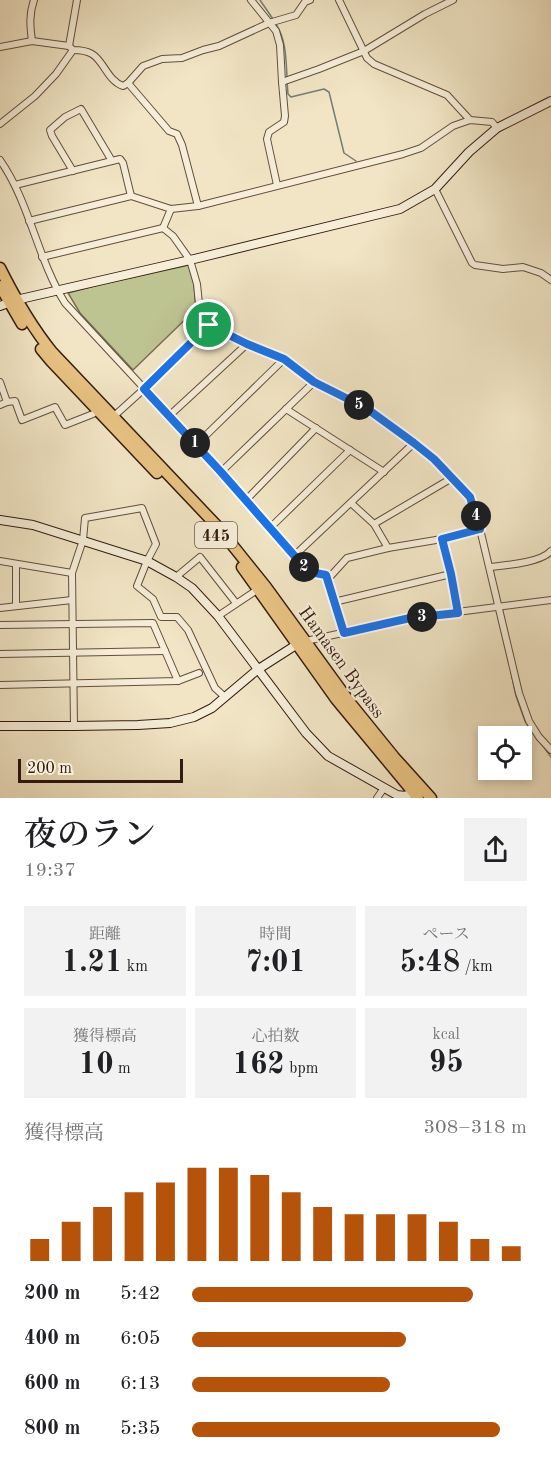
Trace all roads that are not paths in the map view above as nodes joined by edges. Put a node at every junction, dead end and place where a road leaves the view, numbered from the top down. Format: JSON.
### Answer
{"nodes":[{"id":1,"x":34,"y":0,"type":"edge"},
{"id":2,"x":77,"y":0,"type":"edge"},
{"id":3,"x":251,"y":0,"type":"edge"},
{"id":4,"x":310,"y":0,"type":"edge"},
{"id":5,"x":339,"y":0,"type":"edge"},
{"id":6,"x":453,"y":0,"type":"edge"},
{"id":7,"x":269,"y":22,"type":"junction"},
{"id":8,"x":32,"y":41,"type":"junction"},
{"id":9,"x":0,"y":47,"type":"edge"},
{"id":10,"x":71,"y":48,"type":"junction"},
{"id":11,"x":364,"y":51,"type":"junction"},
{"id":12,"x":282,"y":82,"type":"junction"},
{"id":13,"x":128,"y":83,"type":"junction"},
{"id":14,"x":551,"y":101,"type":"edge"},
{"id":15,"x":470,"y":120,"type":"junction"},
{"id":16,"x":0,"y":124,"type":"edge"},
{"id":17,"x":497,"y":128,"type":"junction"},
{"id":18,"x":0,"y":160,"type":"edge"},
{"id":19,"x":112,"y":161,"type":"junction"},
{"id":20,"x":73,"y":171,"type":"junction"},
{"id":21,"x":15,"y":185,"type":"junction"},
{"id":22,"x":277,"y":185,"type":"junction"},
{"id":23,"x":435,"y":189,"type":"junction"},
{"id":24,"x":131,"y":196,"type":"junction"},
{"id":25,"x":198,"y":206,"type":"junction"},
{"id":26,"x":171,"y":209,"type":"junction"},
{"id":27,"x":29,"y":221,"type":"junction"},
{"id":28,"x":163,"y":228,"type":"junction"},
{"id":29,"x":42,"y":256,"type":"junction"},
{"id":30,"x":190,"y":261,"type":"junction"},
{"id":31,"x":0,"y":268,"type":"edge"},
{"id":32,"x":551,"y":280,"type":"edge"},
{"id":33,"x":0,"y":286,"type":"edge"},
{"id":34,"x":58,"y":291,"type":"junction"},
{"id":35,"x":8,"y":303,"type":"edge"},
{"id":36,"x":209,"y":325,"type":"junction"},
{"id":37,"x":247,"y":344,"type":"junction"},
{"id":38,"x":284,"y":359,"type":"junction"},
{"id":39,"x":0,"y":382,"type":"edge"},
{"id":40,"x":314,"y":382,"type":"junction"},
{"id":41,"x":144,"y":389,"type":"junction"},
{"id":42,"x":8,"y":402,"type":"junction"},
{"id":43,"x":0,"y":405,"type":"edge"},
{"id":44,"x":286,"y":409,"type":"junction"},
{"id":45,"x":93,"y":414,"type":"dead end"},
{"id":46,"x":169,"y":416,"type":"junction"},
{"id":47,"x":111,"y":419,"type":"junction"},
{"id":48,"x":316,"y":428,"type":"junction"},
{"id":49,"x":414,"y":443,"type":"junction"},
{"id":50,"x":196,"y":444,"type":"junction"},
{"id":51,"x":350,"y":450,"type":"junction"},
{"id":52,"x":221,"y":472,"type":"junction"},
{"id":53,"x":384,"y":472,"type":"junction"},
{"id":54,"x":452,"y":478,"type":"junction"},
{"id":55,"x":246,"y":500,"type":"junction"},
{"id":56,"x":351,"y":502,"type":"junction"},
{"id":57,"x":0,"y":520,"type":"edge"},
{"id":58,"x":374,"y":524,"type":"junction"},
{"id":59,"x":271,"y":527,"type":"junction"},
{"id":60,"x":480,"y":529,"type":"junction"},
{"id":61,"x":442,"y":539,"type":"junction"},
{"id":62,"x":83,"y":540,"type":"junction"},
{"id":63,"x":388,"y":548,"type":"junction"},
{"id":64,"x":551,"y":551,"type":"edge"},
{"id":65,"x":294,"y":556,"type":"junction"},
{"id":66,"x":0,"y":561,"type":"edge"},
{"id":67,"x":147,"y":561,"type":"junction"},
{"id":68,"x":16,"y":564,"type":"junction"},
{"id":69,"x":490,"y":567,"type":"junction"},
{"id":70,"x":72,"y":573,"type":"junction"},
{"id":71,"x":451,"y":574,"type":"junction"},
{"id":72,"x":176,"y":577,"type":"junction"},
{"id":73,"x":328,"y":579,"type":"junction"},
{"id":74,"x":262,"y":587,"type":"junction"},
{"id":75,"x":72,"y":600,"type":"junction"},
{"id":76,"x":551,"y":600,"type":"edge"},
{"id":77,"x":334,"y":602,"type":"junction"},
{"id":78,"x":236,"y":603,"type":"junction"},
{"id":79,"x":16,"y":606,"type":"junction"},
{"id":80,"x":500,"y":607,"type":"junction"},
{"id":81,"x":0,"y":608,"type":"edge"},
{"id":82,"x":458,"y":613,"type":"junction"},
{"id":83,"x":218,"y":616,"type":"junction"},
{"id":84,"x":72,"y":624,"type":"junction"},
{"id":85,"x":0,"y":625,"type":"edge"},
{"id":86,"x":344,"y":633,"type":"junction"},
{"id":87,"x":301,"y":643,"type":"junction"},
{"id":88,"x":165,"y":651,"type":"junction"},
{"id":89,"x":72,"y":653,"type":"junction"},
{"id":90,"x":0,"y":654,"type":"edge"},
{"id":91,"x":257,"y":670,"type":"junction"},
{"id":92,"x":199,"y":673,"type":"dead end"},
{"id":93,"x":178,"y":681,"type":"junction"},
{"id":94,"x":73,"y":683,"type":"junction"},
{"id":95,"x":0,"y":685,"type":"edge"},
{"id":96,"x":225,"y":697,"type":"junction"},
{"id":97,"x":0,"y":726,"type":"edge"},
{"id":98,"x":74,"y":726,"type":"junction"},
{"id":99,"x":551,"y":750,"type":"edge"},
{"id":100,"x":384,"y":788,"type":"junction"},
{"id":101,"x":418,"y":793,"type":"edge"},
{"id":102,"x":377,"y":798,"type":"edge"},
{"id":103,"x":431,"y":798,"type":"edge"}],
"edges":[{"from":1,"to":8,"type":"street"},
{"from":2,"to":10,"type":"street"},
{"from":3,"to":7,"type":"street"},
{"from":4,"to":7,"type":"street"},
{"from":5,"to":11,"type":"street"},
{"from":6,"to":11,"type":"street"},
{"from":7,"to":12,"type":"street"},
{"from":7,"to":13,"type":"street"},
{"from":8,"to":9,"type":"street"},
{"from":8,"to":10,"type":"street"},
{"from":10,"to":13,"type":"street"},
{"from":10,"to":16,"type":"street"},
{"from":11,"to":12,"type":"street"},
{"from":11,"to":15,"type":"street"},
{"from":12,"to":22,"type":"street"},
{"from":13,"to":25,"type":"street"},
{"from":14,"to":17,"type":"street"},
{"from":15,"to":17,"type":"street"},
{"from":15,"to":22,"type":"street"},
{"from":17,"to":23,"type":"street"},
{"from":18,"to":21,"type":"street"},
{"from":19,"to":20,"type":"street"},
{"from":19,"to":20,"type":"street"},
{"from":19,"to":24,"type":"street"},
{"from":20,"to":21,"type":"street"},
{"from":21,"to":27,"type":"street"},
{"from":22,"to":25,"type":"street"},
{"from":23,"to":30,"type":"street"},
{"from":23,"to":32,"type":"street"},
{"from":24,"to":26,"type":"street"},
{"from":24,"to":27,"type":"street"},
{"from":25,"to":26,"type":"street"},
{"from":26,"to":28,"type":"street"},
{"from":27,"to":29,"type":"street"},
{"from":28,"to":29,"type":"street"},
{"from":28,"to":30,"type":"street"},
{"from":29,"to":34,"type":"street"},
{"from":30,"to":34,"type":"street"},
{"from":30,"to":36,"type":"street"},
{"from":31,"to":35,"type":"highway","name":"Hamasen Bypass","number":"445"},
{"from":33,"to":35,"type":"highway","name":"Hamasen Bypass","number":"445"},
{"from":34,"to":35,"type":"street"},
{"from":34,"to":41,"type":"street"},
{"from":35,"to":47,"type":"highway","name":"Hamasen Bypass","number":"445"},
{"from":36,"to":37,"type":"street"},
{"from":36,"to":41,"type":"street"},
{"from":37,"to":38,"type":"street"},
{"from":37,"to":46,"type":"street"},
{"from":38,"to":40,"type":"street"},
{"from":38,"to":50,"type":"street"},
{"from":39,"to":42,"type":"street"},
{"from":40,"to":44,"type":"street"},
{"from":40,"to":49,"type":"street"},
{"from":41,"to":46,"type":"street"},
{"from":41,"to":47,"type":"street"},
{"from":42,"to":43,"type":"street"},
{"from":42,"to":45,"type":"street"},
{"from":44,"to":48,"type":"street"},
{"from":44,"to":52,"type":"street"},
{"from":46,"to":50,"type":"street"},
{"from":47,"to":74,"type":"highway","name":"Hamasen Bypass","number":"445"},
{"from":48,"to":51,"type":"street"},
{"from":48,"to":55,"type":"street"},
{"from":49,"to":53,"type":"street"},
{"from":49,"to":54,"type":"street"},
{"from":50,"to":52,"type":"street"},
{"from":51,"to":53,"type":"street"},
{"from":51,"to":59,"type":"street"},
{"from":52,"to":55,"type":"street"},
{"from":53,"to":56,"type":"street"},
{"from":54,"to":58,"type":"street"},
{"from":54,"to":60,"type":"street"},
{"from":55,"to":59,"type":"street"},
{"from":56,"to":58,"type":"street"},
{"from":56,"to":65,"type":"street"},
{"from":57,"to":62,"type":"street"},
{"from":58,"to":63,"type":"street"},
{"from":59,"to":65,"type":"street"},
{"from":60,"to":61,"type":"street"},
{"from":60,"to":69,"type":"street"},
{"from":61,"to":63,"type":"street"},
{"from":61,"to":71,"type":"street"},
{"from":62,"to":67,"type":"street"},
{"from":62,"to":67,"type":"street"},
{"from":62,"to":70,"type":"street"},
{"from":63,"to":73,"type":"street"},
{"from":64,"to":69,"type":"street"},
{"from":65,"to":73,"type":"street"},
{"from":66,"to":68,"type":"street"},
{"from":67,"to":72,"type":"street"},
{"from":67,"to":96,"type":"street"},
{"from":68,"to":70,"type":"street"},
{"from":68,"to":79,"type":"street"},
{"from":69,"to":80,"type":"street"},
{"from":70,"to":75,"type":"street"},
{"from":71,"to":77,"type":"street"},
{"from":71,"to":82,"type":"street"},
{"from":72,"to":78,"type":"street"},
{"from":72,"to":83,"type":"street"},
{"from":73,"to":77,"type":"street"},
{"from":74,"to":78,"type":"street"},
{"from":74,"to":87,"type":"highway","name":"Hamasen Bypass","number":"445"},
{"from":75,"to":79,"type":"street"},
{"from":75,"to":84,"type":"street"},
{"from":76,"to":80,"type":"street"},
{"from":77,"to":86,"type":"street"},
{"from":78,"to":83,"type":"street"},
{"from":79,"to":81,"type":"street"},
{"from":80,"to":82,"type":"street"},
{"from":80,"to":99,"type":"street"},
{"from":82,"to":86,"type":"street"},
{"from":83,"to":91,"type":"street"},
{"from":84,"to":85,"type":"street"},
{"from":84,"to":88,"type":"street"},
{"from":84,"to":89,"type":"street"},
{"from":86,"to":87,"type":"street"},
{"from":87,"to":91,"type":"street"},
{"from":87,"to":101,"type":"highway","name":"Hamasen Bypass","number":"445"},
{"from":88,"to":89,"type":"street"},
{"from":88,"to":93,"type":"street"},
{"from":89,"to":90,"type":"street"},
{"from":89,"to":94,"type":"street"},
{"from":91,"to":96,"type":"street"},
{"from":91,"to":100,"type":"street"},
{"from":92,"to":93,"type":"street"},
{"from":93,"to":94,"type":"street"},
{"from":94,"to":95,"type":"street"},
{"from":94,"to":98,"type":"street"},
{"from":96,"to":98,"type":"street"},
{"from":97,"to":98,"type":"street"},
{"from":100,"to":101,"type":"street"},
{"from":100,"to":102,"type":"street"},
{"from":101,"to":103,"type":"highway","name":"Hamasen Bypass","number":"445"}]}
